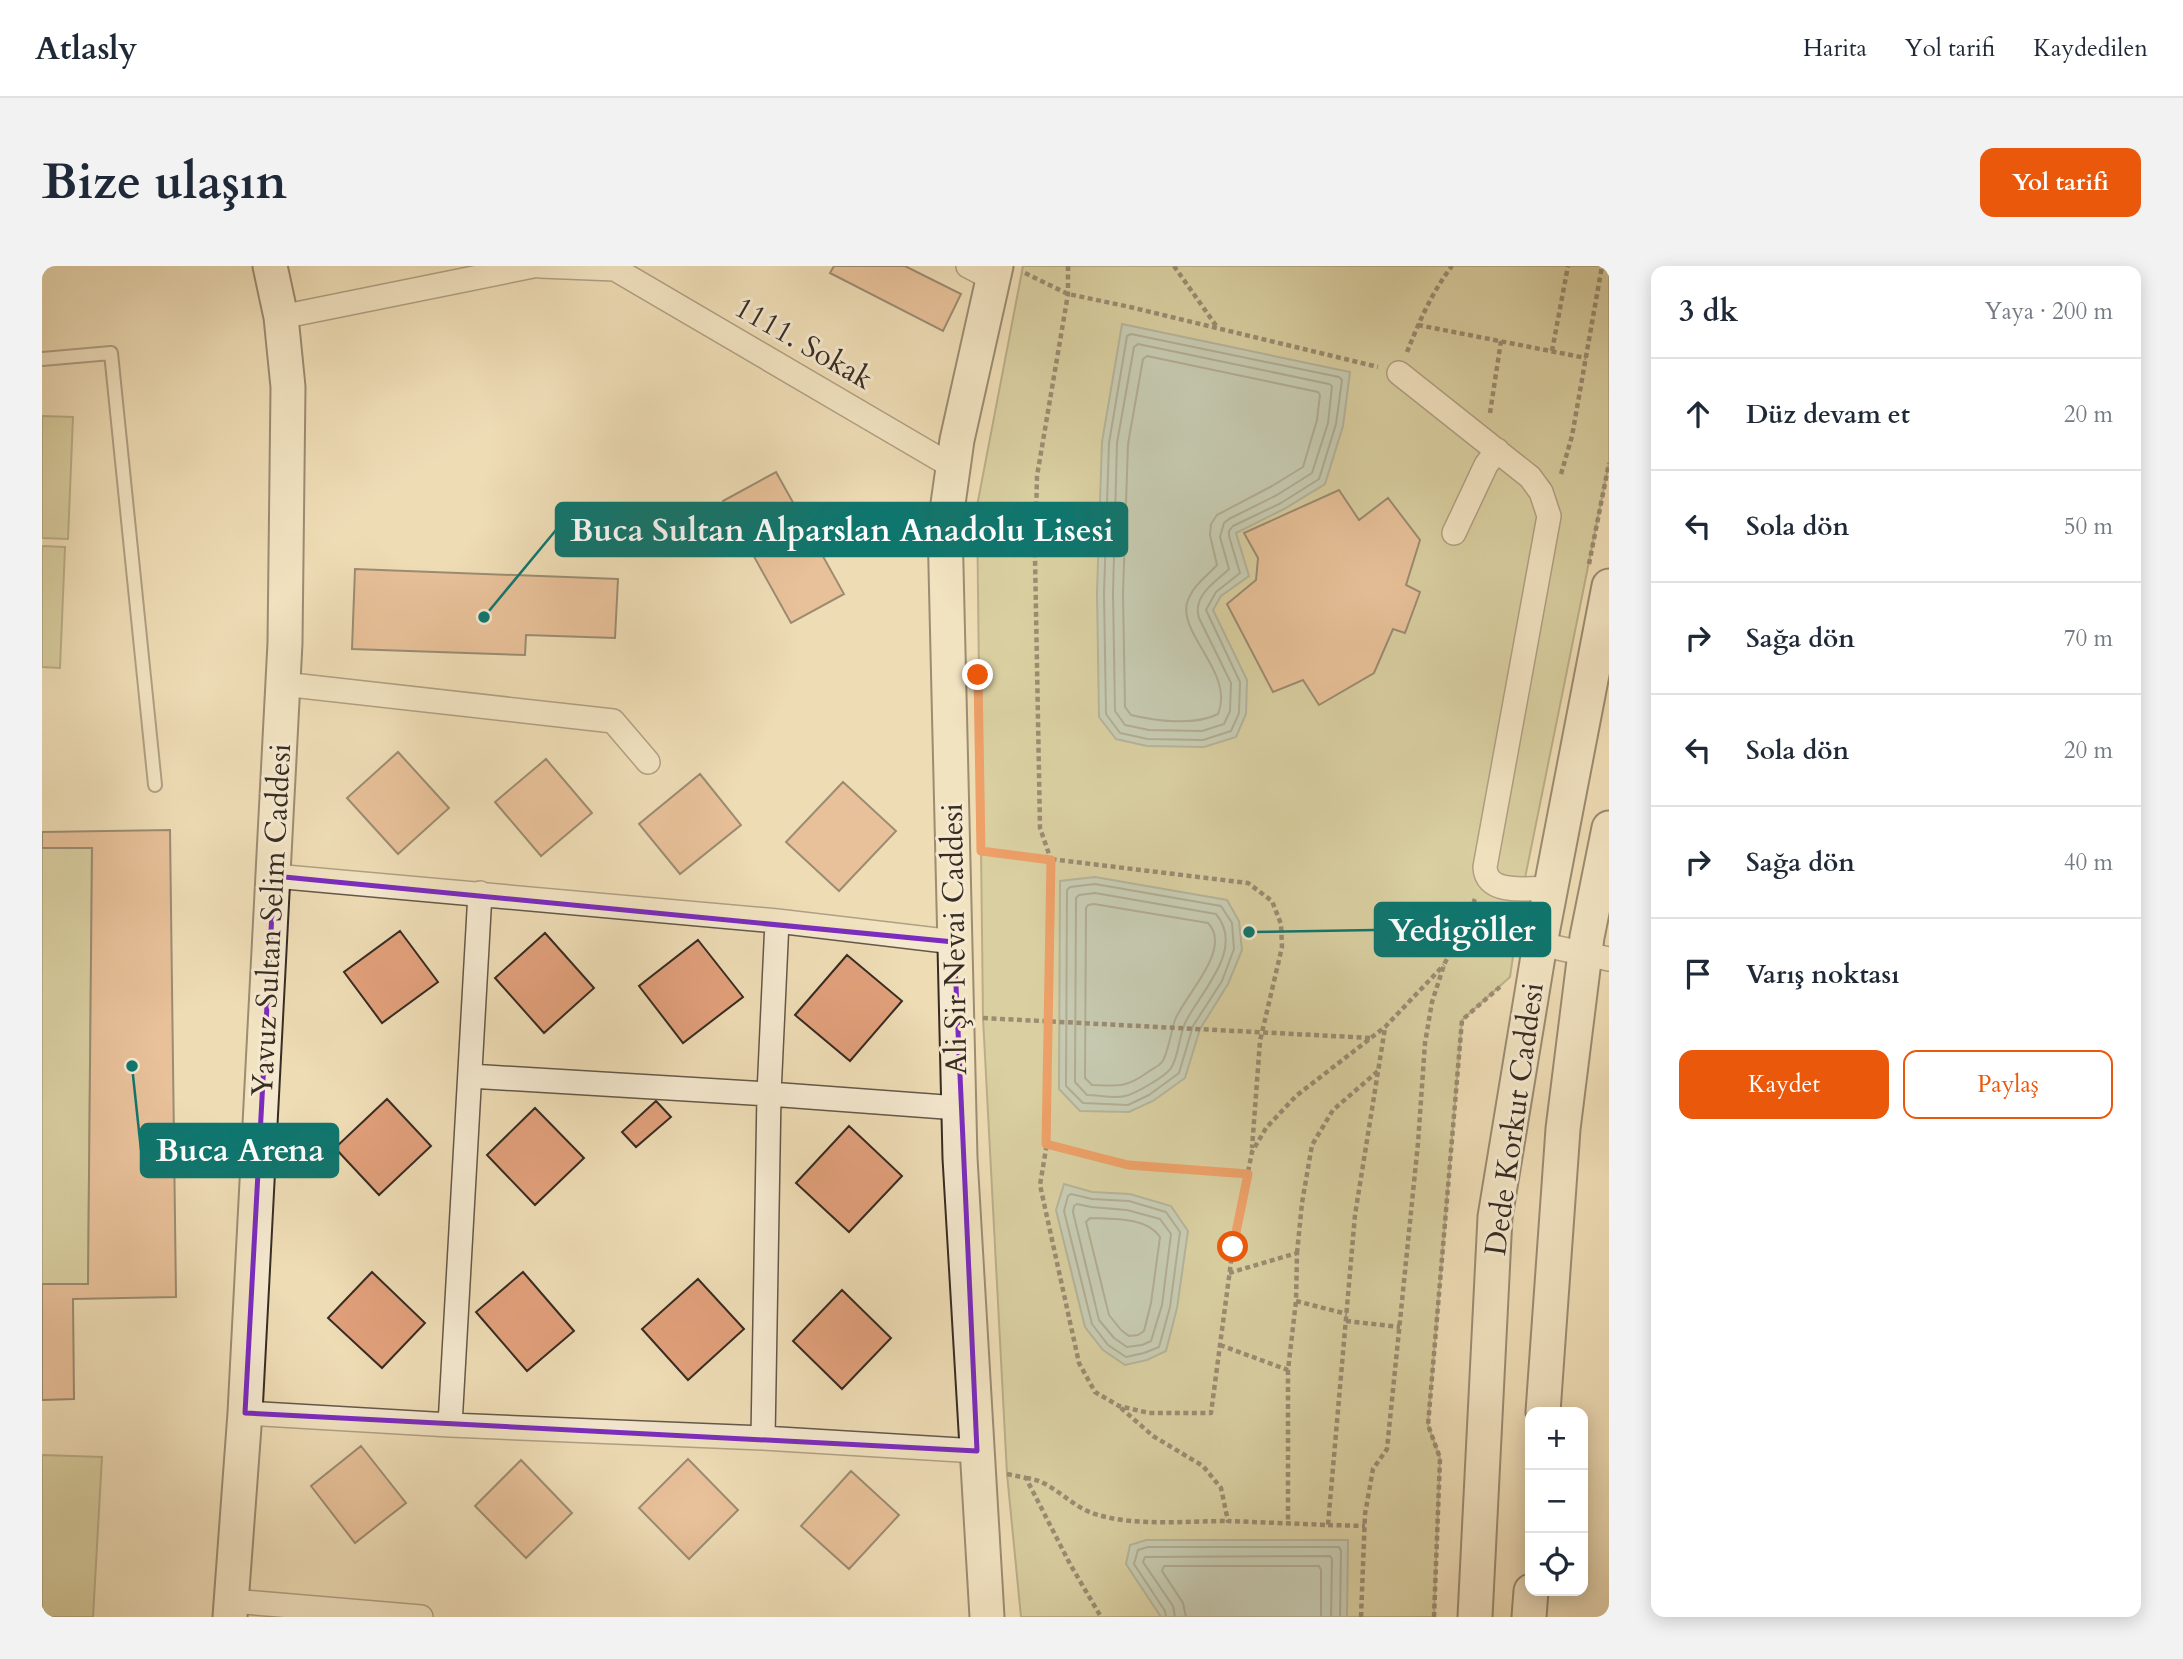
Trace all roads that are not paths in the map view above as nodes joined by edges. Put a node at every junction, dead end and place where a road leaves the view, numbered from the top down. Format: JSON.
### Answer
{"nodes":[{"id":1,"x":270,"y":266,"type":"edge"},
{"id":2,"x":533,"y":266,"type":"edge"},
{"id":3,"x":540,"y":266,"type":"edge"},
{"id":4,"x":570,"y":267,"type":"edge"},
{"id":5,"x":995,"y":269,"type":"edge"},
{"id":6,"x":281,"y":317,"type":"junction"},
{"id":7,"x":42,"y":359,"type":"edge"},
{"id":8,"x":1399,"y":373,"type":"road end"},
{"id":9,"x":1491,"y":446,"type":"junction"},
{"id":10,"x":953,"y":467,"type":"junction"},
{"id":11,"x":1454,"y":533,"type":"dead end"},
{"id":12,"x":1609,"y":586,"type":"edge"},
{"id":13,"x":283,"y":684,"type":"junction"},
{"id":14,"x":648,"y":762,"type":"dead end"},
{"id":15,"x":155,"y":785,"type":"dead end"},
{"id":16,"x":1609,"y":828,"type":"edge"},
{"id":17,"x":274,"y":876,"type":"junction"},
{"id":18,"x":1550,"y":888,"type":"junction"},
{"id":19,"x":480,"y":893,"type":"junction"},
{"id":20,"x":777,"y":921,"type":"junction"},
{"id":21,"x":954,"y":942,"type":"junction"},
{"id":22,"x":1539,"y":944,"type":"junction"},
{"id":23,"x":1597,"y":956,"type":"edge"},
{"id":24,"x":470,"y":1076,"type":"junction"},
{"id":25,"x":769,"y":1094,"type":"junction"},
{"id":26,"x":958,"y":1108,"type":"junction"},
{"id":27,"x":1544,"y":1407,"type":"edge"},
{"id":28,"x":245,"y":1413,"type":"junction"},
{"id":29,"x":450,"y":1425,"type":"junction"},
{"id":30,"x":763,"y":1438,"type":"junction"},
{"id":31,"x":977,"y":1451,"type":"junction"},
{"id":32,"x":1531,"y":1596,"type":"edge"},
{"id":33,"x":231,"y":1609,"type":"edge"},
{"id":34,"x":421,"y":1617,"type":"edge"},
{"id":35,"x":987,"y":1617,"type":"edge"},
{"id":36,"x":1475,"y":1617,"type":"edge"},
{"id":37,"x":1529,"y":1617,"type":"edge"}],
"edges":[{"from":1,"to":6,"type":"street","name":"Yavuz Sultan Selim Caddesi"},
{"from":2,"to":6,"type":"street"},
{"from":3,"to":4,"type":"street","name":"1111. Sokak"},
{"from":4,"to":10,"type":"street","name":"1111. Sokak"},
{"from":5,"to":10,"type":"street","name":"Ali Şir Nevai Caddesi"},
{"from":6,"to":13,"type":"street","name":"Yavuz Sultan Selim Caddesi"},
{"from":7,"to":15,"type":"lane"},
{"from":8,"to":9,"type":"street"},
{"from":9,"to":11,"type":"street"},
{"from":9,"to":18,"type":"street"},
{"from":10,"to":21,"type":"street","name":"Ali Şir Nevai Caddesi"},
{"from":12,"to":18,"type":"street","name":"Dede Korkut Caddesi"},
{"from":13,"to":14,"type":"street"},
{"from":13,"to":17,"type":"street","name":"Yavuz Sultan Selim Caddesi"},
{"from":16,"to":23,"type":"street","name":"Dede Korkut Caddesi"},
{"from":17,"to":19,"type":"street"},
{"from":17,"to":28,"type":"street","name":"Yavuz Sultan Selim Caddesi"},
{"from":18,"to":22,"type":"street","name":"Dede Korkut Caddesi"},
{"from":19,"to":20,"type":"street"},
{"from":19,"to":24,"type":"street"},
{"from":20,"to":21,"type":"street"},
{"from":20,"to":25,"type":"street"},
{"from":21,"to":26,"type":"street","name":"Ali Şir Nevai Caddesi"},
{"from":22,"to":23,"type":"street"},
{"from":22,"to":36,"type":"street","name":"Dede Korkut Caddesi"},
{"from":23,"to":27,"type":"street","name":"Dede Korkut Caddesi"},
{"from":24,"to":25,"type":"street"},
{"from":24,"to":29,"type":"street"},
{"from":25,"to":26,"type":"street"},
{"from":25,"to":30,"type":"street"},
{"from":26,"to":31,"type":"street","name":"Ali Şir Nevai Caddesi"},
{"from":28,"to":29,"type":"street"},
{"from":28,"to":33,"type":"street","name":"Yavuz Sultan Selim Caddesi"},
{"from":29,"to":30,"type":"street"},
{"from":30,"to":31,"type":"street"},
{"from":31,"to":35,"type":"street","name":"Ali Şir Nevai Caddesi"},
{"from":32,"to":37,"type":"street"},
{"from":33,"to":34,"type":"street"}]}
